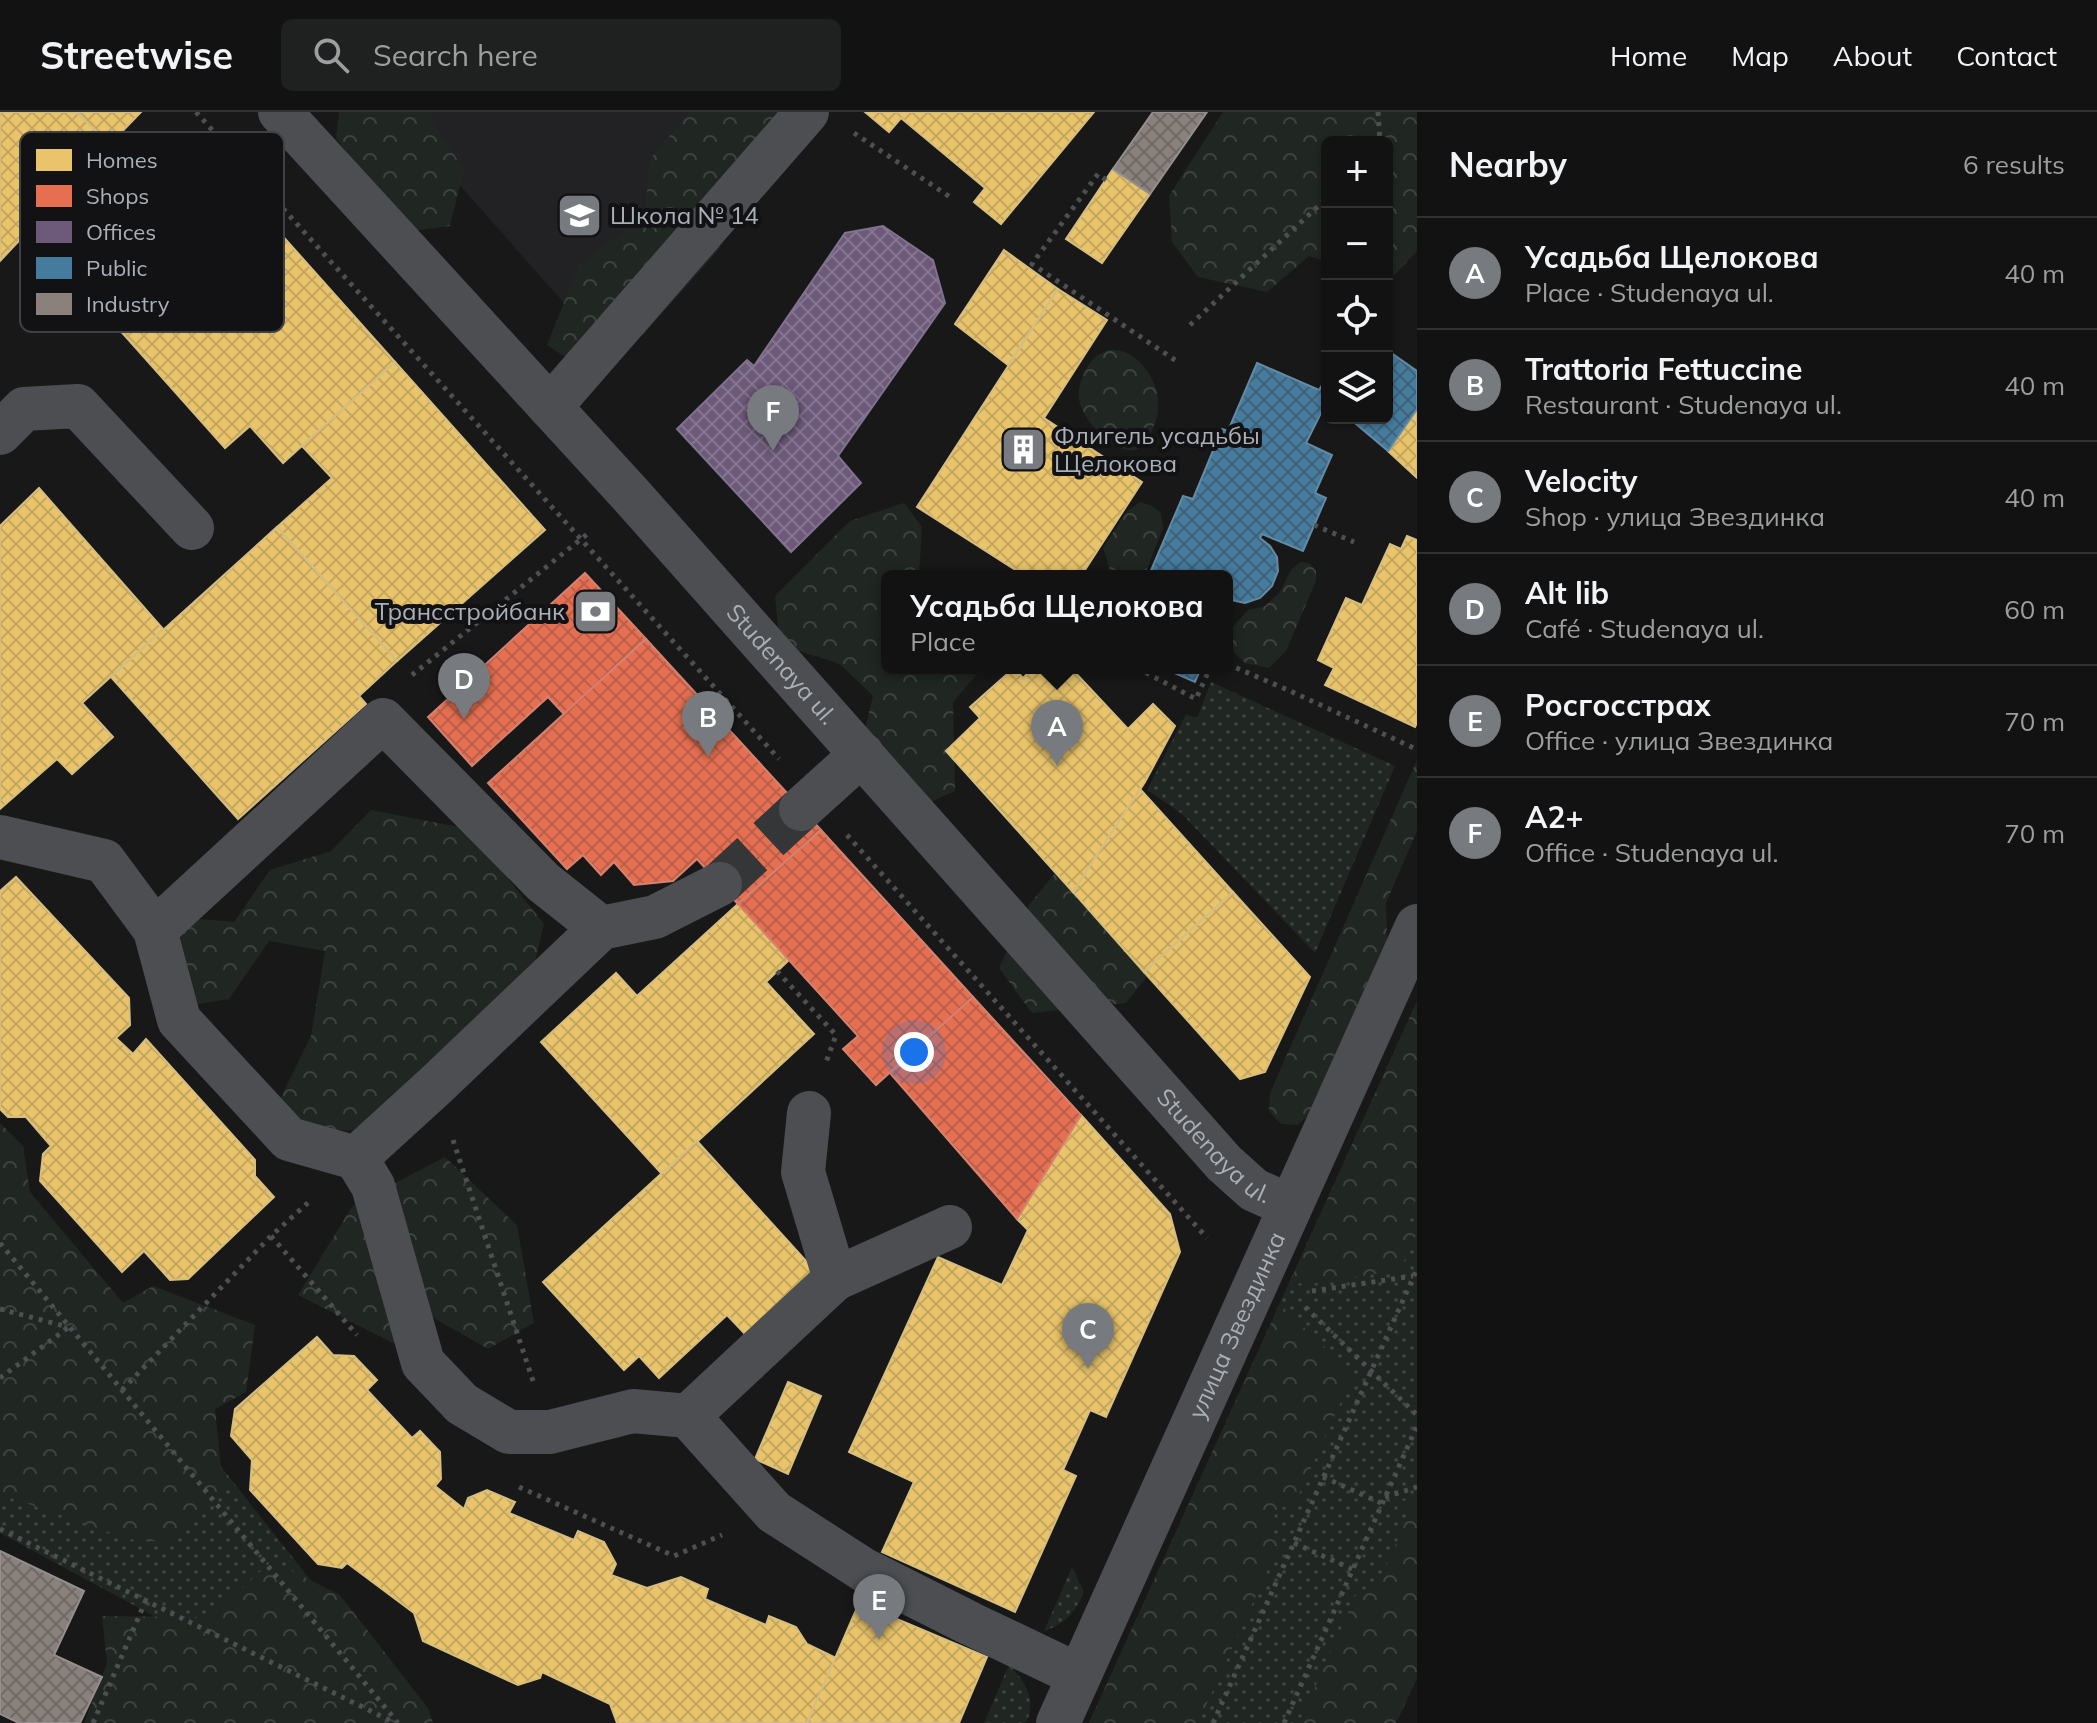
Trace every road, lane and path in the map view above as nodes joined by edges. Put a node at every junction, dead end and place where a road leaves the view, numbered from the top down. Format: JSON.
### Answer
{"nodes":[{"id":1,"x":196,"y":112,"type":"edge"},
{"id":2,"x":280,"y":112,"type":"edge"},
{"id":3,"x":807,"y":112,"type":"edge"},
{"id":4,"x":1378,"y":112,"type":"edge"},
{"id":5,"x":848,"y":129,"type":"dead end"},
{"id":6,"x":214,"y":132,"type":"edge"},
{"id":7,"x":1380,"y":136,"type":"edge"},
{"id":8,"x":1106,"y":180,"type":"dead end"},
{"id":9,"x":950,"y":197,"type":"dead end"},
{"id":10,"x":1321,"y":204,"type":"edge"},
{"id":11,"x":284,"y":210,"type":"edge"},
{"id":12,"x":1190,"y":325,"type":"dead end"},
{"id":13,"x":1178,"y":362,"type":"dead end"},
{"id":14,"x":550,"y":407,"type":"junction"},
{"id":15,"x":0,"y":433,"type":"edge"},
{"id":16,"x":630,"y":494,"type":"junction"},
{"id":17,"x":1314,"y":525,"type":"dead end"},
{"id":18,"x":192,"y":528,"type":"dead end"},
{"id":19,"x":581,"y":540,"type":"junction"},
{"id":20,"x":1354,"y":542,"type":"dead end"},
{"id":21,"x":1233,"y":667,"type":"edge"},
{"id":22,"x":1148,"y":674,"type":"edge"},
{"id":23,"x":1207,"y":674,"type":"edge"},
{"id":24,"x":383,"y":720,"type":"junction"},
{"id":25,"x":1416,"y":749,"type":"edge"},
{"id":26,"x":862,"y":754,"type":"junction"},
{"id":27,"x":808,"y":804,"type":"junction"},
{"id":28,"x":0,"y":837,"type":"edge"},
{"id":29,"x":720,"y":884,"type":"tunnel mouth"},
{"id":30,"x":1417,"y":926,"type":"edge"},
{"id":31,"x":601,"y":928,"type":"junction"},
{"id":32,"x":155,"y":930,"type":"junction"},
{"id":33,"x":777,"y":971,"type":"dead end"},
{"id":34,"x":435,"y":1086,"type":"junction"},
{"id":35,"x":809,"y":1113,"type":"joint"},
{"id":36,"x":356,"y":1158,"type":"junction"},
{"id":37,"x":1290,"y":1206,"type":"junction"},
{"id":38,"x":950,"y":1227,"type":"dead end"},
{"id":39,"x":1207,"y":1238,"type":"dead end"},
{"id":40,"x":0,"y":1243,"type":"edge"},
{"id":41,"x":0,"y":1250,"type":"edge"},
{"id":42,"x":9,"y":1256,"type":"junction"},
{"id":43,"x":1416,"y":1272,"type":"edge"},
{"id":44,"x":835,"y":1279,"type":"junction"},
{"id":45,"x":1307,"y":1292,"type":"dead end"},
{"id":46,"x":1303,"y":1305,"type":"dead end"},
{"id":47,"x":0,"y":1309,"type":"edge"},
{"id":48,"x":69,"y":1327,"type":"junction"},
{"id":49,"x":1371,"y":1371,"type":"junction"},
{"id":50,"x":0,"y":1378,"type":"edge"},
{"id":51,"x":122,"y":1390,"type":"junction"},
{"id":52,"x":1417,"y":1415,"type":"edge"},
{"id":53,"x":688,"y":1416,"type":"junction"},
{"id":54,"x":1417,"y":1426,"type":"edge"},
{"id":55,"x":550,"y":1432,"type":"junction"},
{"id":56,"x":1323,"y":1477,"type":"junction"},
{"id":57,"x":1417,"y":1487,"type":"edge"},
{"id":58,"x":1383,"y":1500,"type":"junction"},
{"id":59,"x":0,"y":1529,"type":"edge"},
{"id":60,"x":1294,"y":1543,"type":"junction"},
{"id":61,"x":1352,"y":1569,"type":"junction"},
{"id":62,"x":146,"y":1600,"type":"junction"},
{"id":63,"x":1078,"y":1675,"type":"junction"},
{"id":64,"x":93,"y":1723,"type":"edge"},
{"id":65,"x":396,"y":1723,"type":"edge"},
{"id":66,"x":1058,"y":1723,"type":"edge"},
{"id":67,"x":1213,"y":1723,"type":"edge"},
{"id":68,"x":1284,"y":1723,"type":"edge"}],
"edges":[{"from":1,"to":6,"type":"path"},
{"from":2,"to":14,"type":"street","name":"Studenaya ul."},
{"from":3,"to":14,"type":"street"},
{"from":4,"to":7,"type":"path"},
{"from":5,"to":9,"type":"path"},
{"from":8,"to":13,"type":"path"},
{"from":10,"to":12,"type":"path"},
{"from":11,"to":19,"type":"path"},
{"from":14,"to":16,"type":"street","name":"Studenaya ul."},
{"from":15,"to":18,"type":"street"},
{"from":16,"to":19,"type":"path"},
{"from":16,"to":26,"type":"street","name":"Studenaya ul."},
{"from":17,"to":20,"type":"path"},
{"from":19,"to":24,"type":"path"},
{"from":19,"to":27,"type":"path"},
{"from":21,"to":25,"type":"path"},
{"from":22,"to":23,"type":"path"},
{"from":24,"to":31,"type":"street"},
{"from":24,"to":32,"type":"street"},
{"from":26,"to":27,"type":"street"},
{"from":26,"to":37,"type":"street","name":"Studenaya ul."},
{"from":27,"to":39,"type":"path"},
{"from":28,"to":32,"type":"street"},
{"from":29,"to":31,"type":"street"},
{"from":30,"to":37,"type":"street","name":"улица Звездинка"},
{"from":31,"to":34,"type":"street"},
{"from":32,"to":36,"type":"street"},
{"from":33,"to":35,"type":"path"},
{"from":34,"to":36,"type":"street"},
{"from":34,"to":55,"type":"path"},
{"from":35,"to":44,"type":"street"},
{"from":36,"to":51,"type":"path"},
{"from":36,"to":55,"type":"street"},
{"from":37,"to":63,"type":"street","name":"улица Звездинка"},
{"from":38,"to":44,"type":"street"},
{"from":40,"to":42,"type":"path"},
{"from":41,"to":42,"type":"path"},
{"from":42,"to":48,"type":"path"},
{"from":43,"to":45,"type":"path"},
{"from":43,"to":49,"type":"path"},
{"from":44,"to":53,"type":"street"},
{"from":46,"to":49,"type":"path"},
{"from":47,"to":48,"type":"path"},
{"from":48,"to":50,"type":"path"},
{"from":48,"to":51,"type":"path"},
{"from":49,"to":52,"type":"path"},
{"from":49,"to":56,"type":"path"},
{"from":51,"to":65,"type":"path"},
{"from":53,"to":55,"type":"street"},
{"from":53,"to":63,"type":"street"},
{"from":54,"to":58,"type":"path"},
{"from":56,"to":58,"type":"path"},
{"from":56,"to":60,"type":"path"},
{"from":57,"to":58,"type":"path"},
{"from":58,"to":61,"type":"path"},
{"from":59,"to":62,"type":"path"},
{"from":60,"to":61,"type":"path"},
{"from":60,"to":67,"type":"path"},
{"from":61,"to":68,"type":"path"},
{"from":62,"to":64,"type":"path"},
{"from":62,"to":65,"type":"path"},
{"from":63,"to":66,"type":"street","name":"улица Звездинка"}]}
